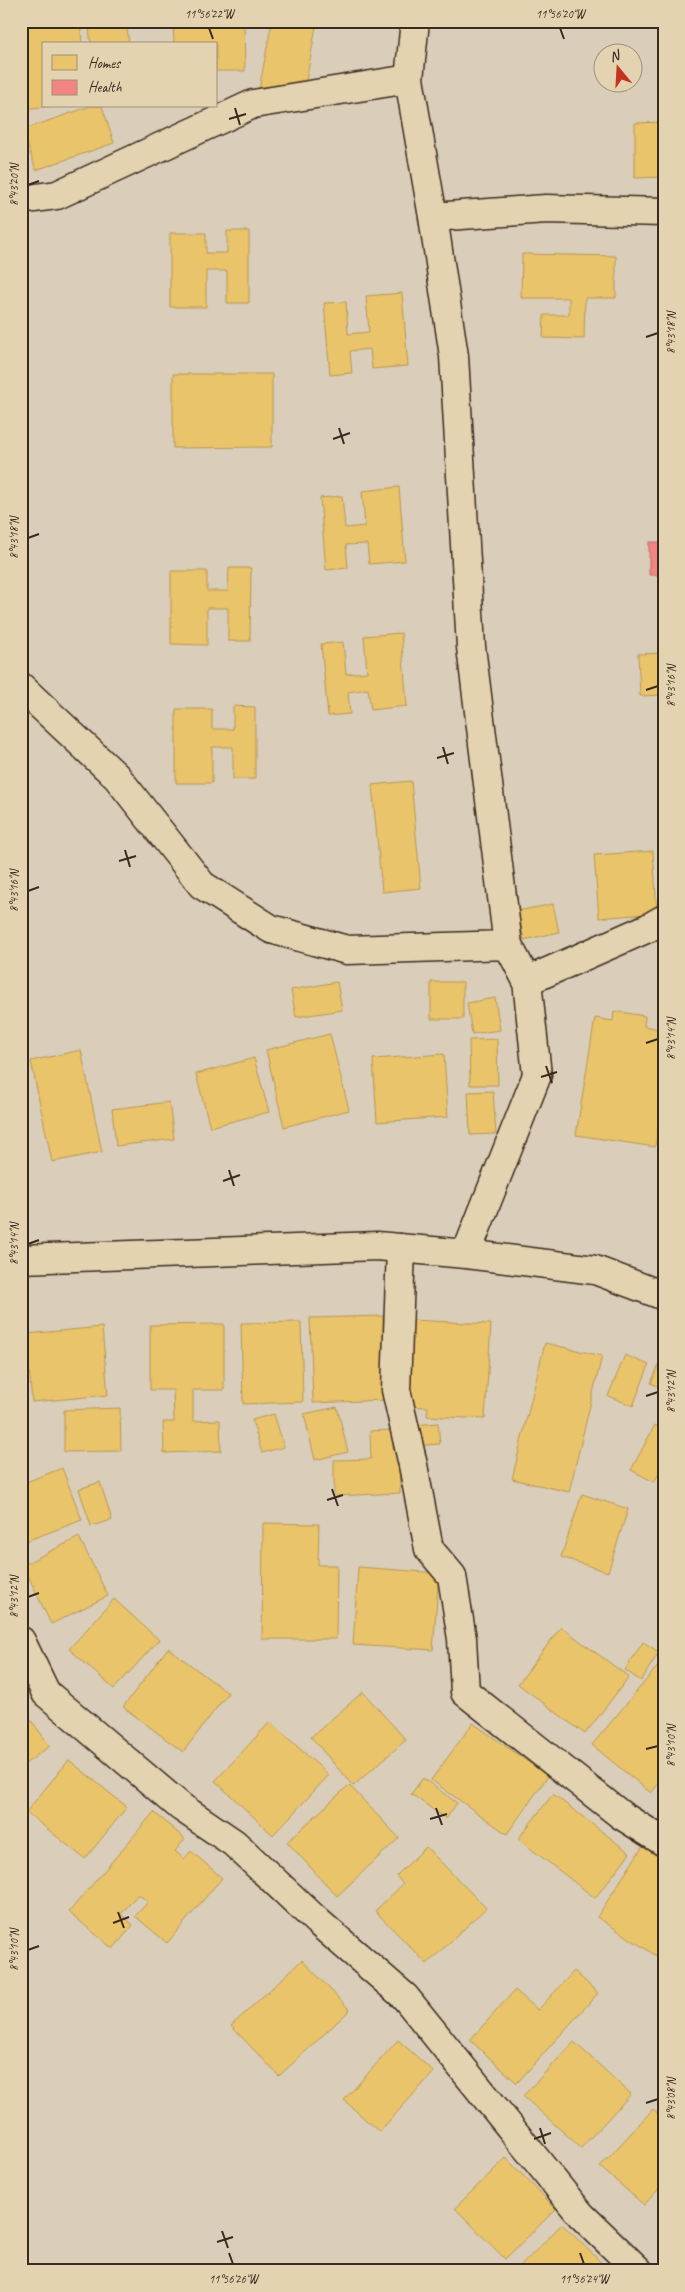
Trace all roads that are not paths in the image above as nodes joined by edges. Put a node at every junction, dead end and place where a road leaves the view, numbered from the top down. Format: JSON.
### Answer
{"nodes":[{"id":1,"x":415,"y":21,"type":"edge"},
{"id":2,"x":408,"y":79,"type":"junction"},
{"id":3,"x":21,"y":200,"type":"edge"},
{"id":4,"x":664,"y":212,"type":"edge"},
{"id":5,"x":433,"y":217,"type":"junction"},
{"id":6,"x":21,"y":687,"type":"edge"},
{"id":7,"x":664,"y":919,"type":"edge"},
{"id":8,"x":508,"y":945,"type":"junction"},
{"id":9,"x":527,"y":981,"type":"junction"},
{"id":10,"x":402,"y":1248,"type":"junction"},
{"id":11,"x":466,"y":1254,"type":"junction"},
{"id":12,"x":21,"y":1259,"type":"edge"},
{"id":13,"x":664,"y":1296,"type":"edge"},
{"id":14,"x":21,"y":1641,"type":"edge"},
{"id":15,"x":664,"y":1842,"type":"edge"},
{"id":16,"x":639,"y":2271,"type":"edge"}],
"edges":[{"from":1,"to":2,"type":"street"},
{"from":2,"to":3,"type":"street"},
{"from":2,"to":5,"type":"street"},
{"from":4,"to":5,"type":"street"},
{"from":5,"to":8,"type":"street"},
{"from":6,"to":8,"type":"street"},
{"from":7,"to":9,"type":"street"},
{"from":8,"to":9,"type":"street"},
{"from":9,"to":11,"type":"street"},
{"from":10,"to":11,"type":"street"},
{"from":10,"to":12,"type":"street"},
{"from":10,"to":15,"type":"street"},
{"from":11,"to":13,"type":"street"},
{"from":14,"to":16,"type":"street"}]}
